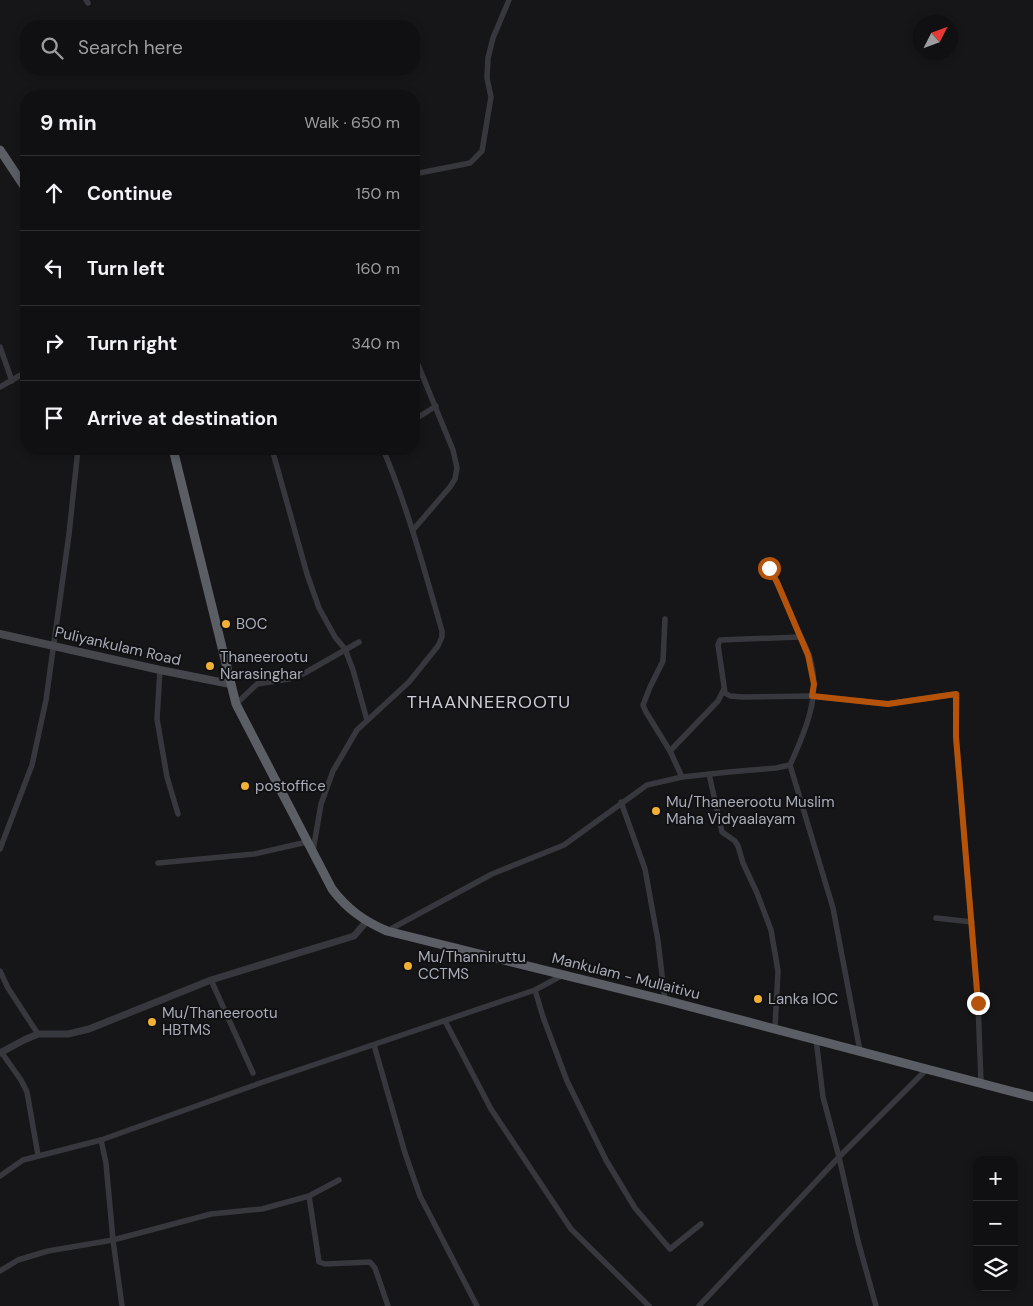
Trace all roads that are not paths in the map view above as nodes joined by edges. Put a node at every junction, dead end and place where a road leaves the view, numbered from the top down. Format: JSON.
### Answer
{"nodes":[{"id":1,"x":509,"y":0,"type":"edge"},
{"id":2,"x":0,"y":150,"type":"edge"},
{"id":3,"x":420,"y":173,"type":"edge"},
{"id":4,"x":20,"y":180,"type":"edge"},
{"id":5,"x":0,"y":347,"type":"edge"},
{"id":6,"x":20,"y":376,"type":"edge"},
{"id":7,"x":420,"y":376,"type":"edge"},
{"id":8,"x":12,"y":381,"type":"junction"},
{"id":9,"x":0,"y":388,"type":"edge"},
{"id":10,"x":436,"y":406,"type":"junction"},
{"id":11,"x":420,"y":416,"type":"edge"},
{"id":12,"x":77,"y":455,"type":"edge"},
{"id":13,"x":174,"y":455,"type":"edge"},
{"id":14,"x":274,"y":455,"type":"edge"},
{"id":15,"x":386,"y":455,"type":"edge"},
{"id":16,"x":413,"y":530,"type":"junction"},
{"id":17,"x":769,"y":568,"type":"dead end"},
{"id":18,"x":665,"y":619,"type":"dead end"},
{"id":19,"x":0,"y":634,"type":"edge"},
{"id":20,"x":800,"y":637,"type":"junction"},
{"id":21,"x":359,"y":642,"type":"dead end"},
{"id":22,"x":54,"y":646,"type":"junction"},
{"id":23,"x":345,"y":649,"type":"junction"},
{"id":24,"x":160,"y":670,"type":"junction"},
{"id":25,"x":230,"y":684,"type":"junction"},
{"id":26,"x":724,"y":689,"type":"junction"},
{"id":27,"x":812,"y":696,"type":"junction"},
{"id":28,"x":236,"y":704,"type":"junction"},
{"id":29,"x":367,"y":720,"type":"junction"},
{"id":30,"x":670,"y":752,"type":"junction"},
{"id":31,"x":790,"y":765,"type":"junction"},
{"id":32,"x":709,"y":774,"type":"junction"},
{"id":33,"x":682,"y":777,"type":"junction"},
{"id":34,"x":621,"y":802,"type":"junction"},
{"id":35,"x":178,"y":814,"type":"dead end"},
{"id":36,"x":307,"y":842,"type":"junction"},
{"id":37,"x":0,"y":849,"type":"edge"},
{"id":38,"x":313,"y":852,"type":"junction"},
{"id":39,"x":158,"y":863,"type":"dead end"},
{"id":40,"x":936,"y":918,"type":"dead end"},
{"id":41,"x":366,"y":922,"type":"junction"},
{"id":42,"x":972,"y":922,"type":"junction"},
{"id":43,"x":387,"y":930,"type":"junction"},
{"id":44,"x":0,"y":971,"type":"edge"},
{"id":45,"x":565,"y":974,"type":"junction"},
{"id":46,"x":211,"y":980,"type":"junction"},
{"id":47,"x":535,"y":990,"type":"junction"},
{"id":48,"x":665,"y":1000,"type":"junction"},
{"id":49,"x":445,"y":1022,"type":"junction"},
{"id":50,"x":774,"y":1028,"type":"junction"},
{"id":51,"x":38,"y":1034,"type":"junction"},
{"id":52,"x":816,"y":1039,"type":"junction"},
{"id":53,"x":374,"y":1045,"type":"junction"},
{"id":54,"x":860,"y":1051,"type":"junction"},
{"id":55,"x":1,"y":1053,"type":"edge"},
{"id":56,"x":927,"y":1069,"type":"junction"},
{"id":57,"x":253,"y":1073,"type":"dead end"},
{"id":58,"x":980,"y":1082,"type":"junction"},
{"id":59,"x":1033,"y":1097,"type":"edge"},
{"id":60,"x":101,"y":1140,"type":"junction"},
{"id":61,"x":38,"y":1155,"type":"junction"},
{"id":62,"x":840,"y":1157,"type":"junction"},
{"id":63,"x":0,"y":1176,"type":"edge"},
{"id":64,"x":339,"y":1180,"type":"dead end"},
{"id":65,"x":309,"y":1196,"type":"junction"},
{"id":66,"x":701,"y":1224,"type":"dead end"},
{"id":67,"x":113,"y":1240,"type":"junction"},
{"id":68,"x":0,"y":1271,"type":"edge"},
{"id":69,"x":122,"y":1306,"type":"edge"},
{"id":70,"x":388,"y":1306,"type":"edge"},
{"id":71,"x":477,"y":1306,"type":"edge"},
{"id":72,"x":649,"y":1306,"type":"edge"},
{"id":73,"x":700,"y":1306,"type":"edge"},
{"id":74,"x":876,"y":1306,"type":"edge"}],
"edges":[{"from":1,"to":3,"type":"street"},
{"from":2,"to":4,"type":"highway"},
{"from":5,"to":8,"type":"street"},
{"from":6,"to":8,"type":"street"},
{"from":7,"to":10,"type":"street"},
{"from":8,"to":9,"type":"street"},
{"from":10,"to":11,"type":"street"},
{"from":10,"to":16,"type":"street"},
{"from":12,"to":22,"type":"street"},
{"from":13,"to":25,"type":"highway","name":"Mankulam - Mullaitivu"},
{"from":14,"to":23,"type":"street"},
{"from":15,"to":16,"type":"street"},
{"from":16,"to":29,"type":"street"},
{"from":17,"to":20,"type":"street"},
{"from":18,"to":30,"type":"street"},
{"from":19,"to":22,"type":"main road","name":"Puliyankulam Road"},
{"from":20,"to":26,"type":"street"},
{"from":20,"to":27,"type":"street"},
{"from":21,"to":23,"type":"street"},
{"from":22,"to":24,"type":"main road","name":"Puliyankulam Road"},
{"from":22,"to":37,"type":"street"},
{"from":23,"to":28,"type":"street"},
{"from":23,"to":29,"type":"street"},
{"from":24,"to":25,"type":"main road","name":"Puliyankulam Road"},
{"from":24,"to":35,"type":"street"},
{"from":25,"to":28,"type":"highway","name":"Mankulam - Mullaitivu"},
{"from":26,"to":27,"type":"street"},
{"from":26,"to":30,"type":"street"},
{"from":27,"to":31,"type":"street"},
{"from":27,"to":42,"type":"street"},
{"from":28,"to":36,"type":"highway","name":"Mankulam - Mullaitivu"},
{"from":29,"to":38,"type":"street"},
{"from":30,"to":33,"type":"street"},
{"from":31,"to":32,"type":"street"},
{"from":31,"to":54,"type":"street"},
{"from":32,"to":33,"type":"street"},
{"from":32,"to":50,"type":"street"},
{"from":33,"to":34,"type":"street"},
{"from":34,"to":43,"type":"street"},
{"from":34,"to":48,"type":"street"},
{"from":36,"to":38,"type":"highway","name":"Mankulam - Mullaitivu"},
{"from":36,"to":39,"type":"street"},
{"from":38,"to":41,"type":"highway","name":"Mankulam - Mullaitivu"},
{"from":40,"to":42,"type":"street"},
{"from":41,"to":43,"type":"highway","name":"Mankulam - Mullaitivu"},
{"from":41,"to":46,"type":"street"},
{"from":42,"to":58,"type":"street"},
{"from":43,"to":45,"type":"highway","name":"Mankulam - Mullaitivu"},
{"from":44,"to":51,"type":"street"},
{"from":45,"to":47,"type":"street"},
{"from":45,"to":48,"type":"highway","name":"Mankulam - Mullaitivu"},
{"from":46,"to":51,"type":"street"},
{"from":46,"to":57,"type":"street"},
{"from":47,"to":49,"type":"street"},
{"from":47,"to":66,"type":"street"},
{"from":48,"to":50,"type":"highway","name":"Mankulam - Mullaitivu"},
{"from":49,"to":53,"type":"street"},
{"from":49,"to":72,"type":"street"},
{"from":50,"to":52,"type":"highway","name":"Mankulam - Mullaitivu"},
{"from":51,"to":55,"type":"street"},
{"from":52,"to":54,"type":"highway","name":"Mankulam - Mullaitivu"},
{"from":52,"to":62,"type":"street"},
{"from":53,"to":60,"type":"street"},
{"from":53,"to":71,"type":"street"},
{"from":54,"to":56,"type":"highway","name":"Mankulam - Mullaitivu"},
{"from":55,"to":61,"type":"street"},
{"from":56,"to":58,"type":"highway","name":"Mankulam - Mullaitivu"},
{"from":56,"to":62,"type":"street"},
{"from":58,"to":59,"type":"highway","name":"Mankulam - Mullaitivu"},
{"from":60,"to":61,"type":"street"},
{"from":60,"to":67,"type":"street"},
{"from":61,"to":63,"type":"street"},
{"from":62,"to":73,"type":"street"},
{"from":62,"to":74,"type":"street"},
{"from":64,"to":65,"type":"street"},
{"from":65,"to":67,"type":"street"},
{"from":65,"to":70,"type":"street"},
{"from":67,"to":68,"type":"street"},
{"from":67,"to":69,"type":"street"}]}
